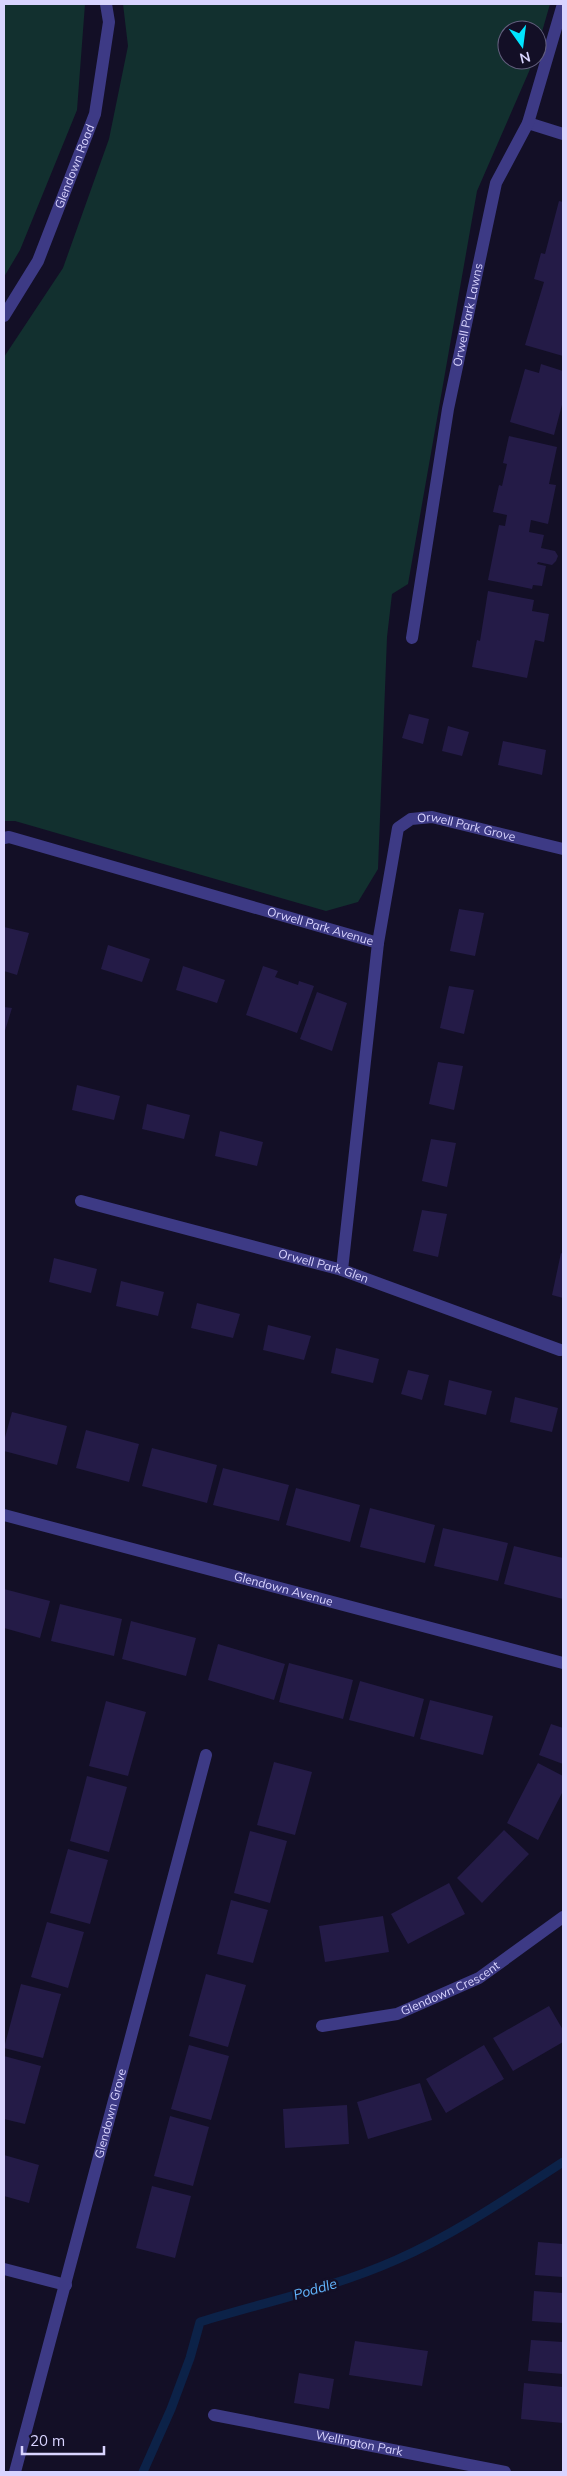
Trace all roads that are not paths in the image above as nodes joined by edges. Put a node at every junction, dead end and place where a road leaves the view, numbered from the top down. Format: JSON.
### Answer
{"nodes":[{"id":1,"x":106,"y":4,"type":"edge"},
{"id":2,"x":563,"y":4,"type":"edge"},
{"id":3,"x":528,"y":123,"type":"junction"},
{"id":4,"x":563,"y":134,"type":"edge"},
{"id":5,"x":4,"y":316,"type":"edge"},
{"id":6,"x":412,"y":638,"type":"dead end"},
{"id":7,"x":4,"y":838,"type":"edge"},
{"id":8,"x":563,"y":849,"type":"edge"},
{"id":9,"x":378,"y":943,"type":"junction"},
{"id":10,"x":82,"y":1202,"type":"dead end"},
{"id":11,"x":342,"y":1270,"type":"junction"},
{"id":12,"x":560,"y":1350,"type":"dead end"},
{"id":13,"x":4,"y":1516,"type":"edge"},
{"id":14,"x":563,"y":1663,"type":"edge"},
{"id":15,"x":206,"y":1755,"type":"dead end"},
{"id":16,"x":563,"y":1917,"type":"edge"},
{"id":17,"x":322,"y":2026,"type":"dead end"},
{"id":18,"x":4,"y":2269,"type":"edge"},
{"id":19,"x":66,"y":2285,"type":"junction"},
{"id":20,"x":214,"y":2415,"type":"dead end"},
{"id":21,"x":15,"y":2472,"type":"edge"},
{"id":22,"x":504,"y":2472,"type":"edge"}],
"edges":[{"from":1,"to":5,"type":"street","name":"Glendown Road"},
{"from":2,"to":3,"type":"street","name":"Orwell Park Lawns"},
{"from":3,"to":4,"type":"street"},
{"from":3,"to":6,"type":"street","name":"Orwell Park Lawns"},
{"from":7,"to":9,"type":"street","name":"Orwell Park Avenue"},
{"from":8,"to":9,"type":"street","name":"Orwell Park Grove"},
{"from":9,"to":11,"type":"street","name":"Orwell Park Avenue"},
{"from":10,"to":11,"type":"street","name":"Orwell Park Glen"},
{"from":11,"to":12,"type":"street","name":"Orwell Park Glen"},
{"from":13,"to":14,"type":"street","name":"Glendown Avenue"},
{"from":15,"to":19,"type":"street","name":"Glendown Grove"},
{"from":16,"to":17,"type":"street","name":"Glendown Crescent"},
{"from":18,"to":19,"type":"street"},
{"from":19,"to":21,"type":"street","name":"Glendown Grove"},
{"from":20,"to":22,"type":"street","name":"Wellington Park"}]}
